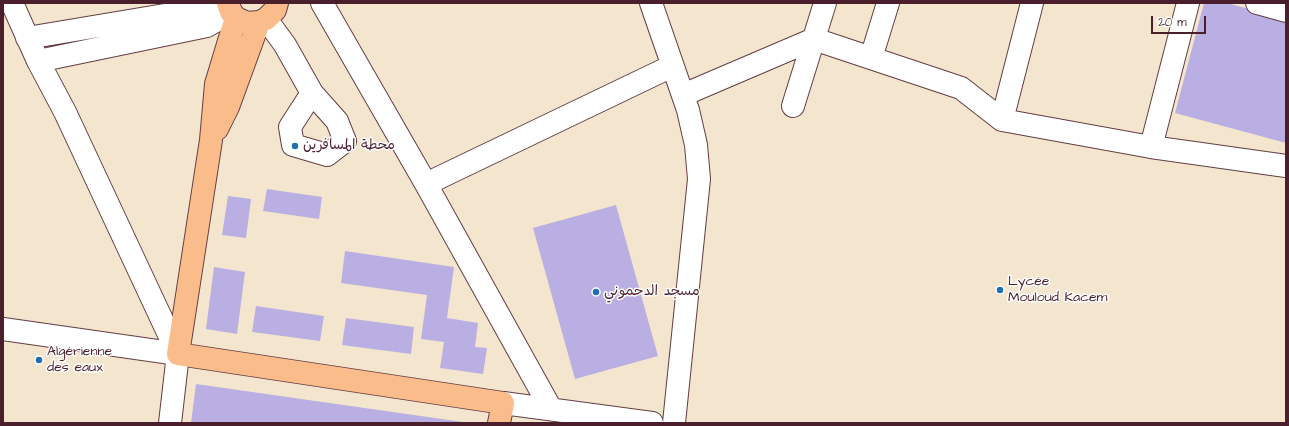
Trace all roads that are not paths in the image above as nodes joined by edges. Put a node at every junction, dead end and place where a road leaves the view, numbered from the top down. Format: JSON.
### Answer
{"nodes":[{"id":1,"x":12,"y":3,"type":"edge"},
{"id":2,"x":210,"y":3,"type":"edge"},
{"id":3,"x":322,"y":3,"type":"edge"},
{"id":4,"x":650,"y":3,"type":"edge"},
{"id":5,"x":824,"y":3,"type":"edge"},
{"id":6,"x":888,"y":3,"type":"edge"},
{"id":7,"x":1032,"y":3,"type":"edge"},
{"id":8,"x":1188,"y":3,"type":"edge"},
{"id":9,"x":1257,"y":3,"type":"edge"},
{"id":10,"x":232,"y":11,"type":"edge"},
{"id":11,"x":1286,"y":11,"type":"edge"},
{"id":12,"x":269,"y":14,"type":"edge"},
{"id":13,"x":27,"y":38,"type":"junction"},
{"id":14,"x":814,"y":39,"type":"junction"},
{"id":15,"x":871,"y":58,"type":"junction"},
{"id":16,"x":38,"y":61,"type":"junction"},
{"id":17,"x":672,"y":66,"type":"junction"},
{"id":18,"x":312,"y":93,"type":"dead end"},
{"id":19,"x":683,"y":95,"type":"junction"},
{"id":20,"x":793,"y":106,"type":"dead end"},
{"id":21,"x":1002,"y":120,"type":"junction"},
{"id":22,"x":211,"y":140,"type":"junction"},
{"id":23,"x":1151,"y":147,"type":"junction"},
{"id":24,"x":1286,"y":166,"type":"edge"},
{"id":25,"x":426,"y":184,"type":"junction"},
{"id":26,"x":3,"y":329,"type":"edge"},
{"id":27,"x":178,"y":354,"type":"junction"},
{"id":28,"x":551,"y":409,"type":"junction"},
{"id":29,"x":501,"y":413,"type":"edge"},
{"id":30,"x":170,"y":423,"type":"edge"},
{"id":31,"x":652,"y":423,"type":"edge"},
{"id":32,"x":674,"y":423,"type":"edge"}],
"edges":[{"from":1,"to":13,"type":"street"},
{"from":2,"to":13,"type":"street"},
{"from":3,"to":25,"type":"street"},
{"from":4,"to":17,"type":"street"},
{"from":5,"to":14,"type":"street"},
{"from":6,"to":15,"type":"street"},
{"from":7,"to":21,"type":"street"},
{"from":8,"to":23,"type":"street"},
{"from":9,"to":11,"type":"street"},
{"from":10,"to":12,"type":"main road"},
{"from":10,"to":16,"type":"street"},
{"from":10,"to":22,"type":"main road"},
{"from":12,"to":18,"type":"street"},
{"from":12,"to":22,"type":"main road"},
{"from":13,"to":16,"type":"street"},
{"from":14,"to":15,"type":"street"},
{"from":14,"to":19,"type":"street"},
{"from":14,"to":20,"type":"street"},
{"from":15,"to":21,"type":"street"},
{"from":16,"to":27,"type":"street"},
{"from":17,"to":19,"type":"street"},
{"from":17,"to":25,"type":"street"},
{"from":19,"to":32,"type":"street"},
{"from":21,"to":23,"type":"street"},
{"from":22,"to":27,"type":"main road"},
{"from":23,"to":24,"type":"street"},
{"from":25,"to":28,"type":"street"},
{"from":26,"to":27,"type":"street"},
{"from":27,"to":29,"type":"main road"},
{"from":27,"to":30,"type":"street"},
{"from":28,"to":29,"type":"street"},
{"from":28,"to":31,"type":"street"}]}
